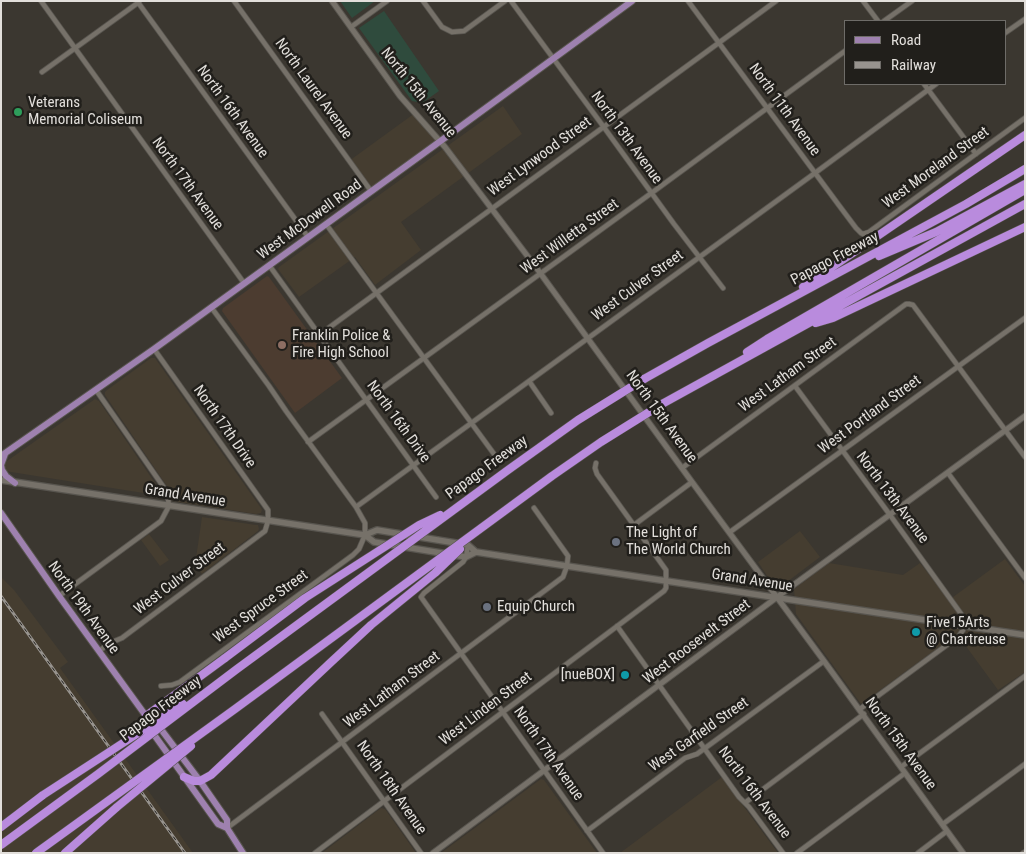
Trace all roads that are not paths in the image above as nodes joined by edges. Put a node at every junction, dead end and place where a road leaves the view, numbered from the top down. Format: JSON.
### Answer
{"nodes":[{"id":1,"x":41,"y":1,"type":"edge"},
{"id":2,"x":234,"y":1,"type":"edge"},
{"id":3,"x":332,"y":1,"type":"edge"},
{"id":4,"x":387,"y":1,"type":"edge"},
{"id":5,"x":423,"y":1,"type":"edge"},
{"id":6,"x":505,"y":1,"type":"edge"},
{"id":7,"x":511,"y":1,"type":"edge"},
{"id":8,"x":632,"y":1,"type":"edge"},
{"id":9,"x":688,"y":1,"type":"edge"},
{"id":10,"x":776,"y":1,"type":"edge"},
{"id":11,"x":863,"y":1,"type":"edge"},
{"id":12,"x":912,"y":1,"type":"edge"},
{"id":13,"x":138,"y":2,"type":"edge"},
{"id":14,"x":1025,"y":19,"type":"edge"},
{"id":15,"x":877,"y":20,"type":"edge"},
{"id":16,"x":885,"y":20,"type":"edge"},
{"id":17,"x":351,"y":27,"type":"junction"},
{"id":18,"x":1006,"y":32,"type":"edge"},
{"id":19,"x":719,"y":43,"type":"junction"},
{"id":20,"x":75,"y":48,"type":"junction"},
{"id":21,"x":844,"y":52,"type":"edge"},
{"id":22,"x":553,"y":59,"type":"junction"},
{"id":23,"x":42,"y":72,"type":"dead end"},
{"id":24,"x":925,"y":85,"type":"edge"},
{"id":25,"x":934,"y":85,"type":"edge"},
{"id":26,"x":928,"y":89,"type":"junction"},
{"id":27,"x":767,"y":108,"type":"junction"},
{"id":28,"x":1025,"y":118,"type":"edge"},
{"id":29,"x":604,"y":126,"type":"junction"},
{"id":30,"x":1025,"y":135,"type":"edge"},
{"id":31,"x":440,"y":142,"type":"junction"},
{"id":32,"x":976,"y":154,"type":"junction"},
{"id":33,"x":1025,"y":169,"type":"edge"},
{"id":34,"x":815,"y":173,"type":"junction"},
{"id":35,"x":1025,"y":184,"type":"edge"},
{"id":36,"x":1025,"y":190,"type":"edge"},
{"id":37,"x":371,"y":191,"type":"junction"},
{"id":38,"x":651,"y":193,"type":"junction"},
{"id":39,"x":1025,"y":204,"type":"edge"},
{"id":40,"x":492,"y":208,"type":"junction"},
{"id":41,"x":326,"y":224,"type":"junction"},
{"id":42,"x":1025,"y":227,"type":"edge"},
{"id":43,"x":861,"y":233,"type":"joint"},
{"id":44,"x":308,"y":237,"type":"junction"},
{"id":45,"x":699,"y":257,"type":"junction"},
{"id":46,"x":268,"y":265,"type":"junction"},
{"id":47,"x":842,"y":271,"type":"junction"},
{"id":48,"x":540,"y":273,"type":"junction"},
{"id":49,"x":244,"y":283,"type":"junction"},
{"id":50,"x":723,"y":288,"type":"dead end"},
{"id":51,"x":376,"y":293,"type":"junction"},
{"id":52,"x":211,"y":307,"type":"junction"},
{"id":53,"x":770,"y":310,"type":"junction"},
{"id":54,"x":1025,"y":318,"type":"edge"},
{"id":55,"x":804,"y":326,"type":"junction"},
{"id":56,"x":319,"y":335,"type":"junction"},
{"id":57,"x":588,"y":338,"type":"junction"},
{"id":58,"x":154,"y":349,"type":"junction"},
{"id":59,"x":424,"y":358,"type":"junction"},
{"id":60,"x":958,"y":367,"type":"junction"},
{"id":61,"x":703,"y":380,"type":"junction"},
{"id":62,"x":529,"y":381,"type":"junction"},
{"id":63,"x":794,"y":386,"type":"junction"},
{"id":64,"x":96,"y":390,"type":"junction"},
{"id":65,"x":366,"y":400,"type":"junction"},
{"id":66,"x":552,"y":413,"type":"dead end"},
{"id":67,"x":1025,"y":416,"type":"edge"},
{"id":68,"x":471,"y":423,"type":"junction"},
{"id":69,"x":1006,"y":431,"type":"junction"},
{"id":70,"x":308,"y":442,"type":"junction"},
{"id":71,"x":842,"y":451,"type":"junction"},
{"id":72,"x":494,"y":454,"type":"dead end"},
{"id":73,"x":3,"y":455,"type":"edge"},
{"id":74,"x":1025,"y":457,"type":"edge"},
{"id":75,"x":596,"y":463,"type":"dead end"},
{"id":76,"x":413,"y":465,"type":"junction"},
{"id":77,"x":682,"y":468,"type":"junction"},
{"id":78,"x":948,"y":473,"type":"junction"},
{"id":79,"x":1,"y":480,"type":"edge"},
{"id":80,"x":692,"y":482,"type":"junction"},
{"id":81,"x":15,"y":483,"type":"junction"},
{"id":82,"x":436,"y":497,"type":"dead end"},
{"id":83,"x":460,"y":505,"type":"junction"},
{"id":84,"x":169,"y":506,"type":"junction"},
{"id":85,"x":356,"y":507,"type":"junction"},
{"id":86,"x":534,"y":508,"type":"dead end"},
{"id":87,"x":1,"y":513,"type":"edge"},
{"id":88,"x":890,"y":515,"type":"junction"},
{"id":89,"x":268,"y":521,"type":"junction"},
{"id":90,"x":486,"y":525,"type":"junction"},
{"id":91,"x":634,"y":525,"type":"junction"},
{"id":92,"x":730,"y":532,"type":"junction"},
{"id":93,"x":365,"y":535,"type":"junction"},
{"id":94,"x":468,"y":545,"type":"junction"},
{"id":95,"x":476,"y":552,"type":"junction"},
{"id":96,"x":466,"y":556,"type":"junction"},
{"id":97,"x":567,"y":566,"type":"junction"},
{"id":98,"x":1025,"y":578,"type":"edge"},
{"id":99,"x":666,"y":581,"type":"junction"},
{"id":100,"x":60,"y":596,"type":"junction"},
{"id":101,"x":777,"y":598,"type":"junction"},
{"id":102,"x":617,"y":626,"type":"junction"},
{"id":103,"x":964,"y":626,"type":"junction"},
{"id":104,"x":1025,"y":635,"type":"edge"},
{"id":105,"x":99,"y":651,"type":"junction"},
{"id":106,"x":461,"y":653,"type":"junction"},
{"id":107,"x":824,"y":661,"type":"junction"},
{"id":108,"x":237,"y":669,"type":"junction"},
{"id":109,"x":1025,"y":676,"type":"edge"},
{"id":110,"x":659,"y":685,"type":"junction"},
{"id":111,"x":161,"y":686,"type":"dead end"},
{"id":112,"x":235,"y":709,"type":"junction"},
{"id":113,"x":502,"y":712,"type":"junction"},
{"id":114,"x":862,"y":712,"type":"junction"},
{"id":115,"x":322,"y":714,"type":"dead end"},
{"id":116,"x":146,"y":716,"type":"junction"},
{"id":117,"x":343,"y":743,"type":"junction"},
{"id":118,"x":705,"y":749,"type":"junction"},
{"id":119,"x":1025,"y":764,"type":"edge"},
{"id":120,"x":901,"y":767,"type":"junction"},
{"id":121,"x":544,"y":770,"type":"junction"},
{"id":122,"x":905,"y":773,"type":"junction"},
{"id":123,"x":184,"y":777,"type":"junction"},
{"id":124,"x":200,"y":781,"type":"junction"},
{"id":125,"x":43,"y":796,"type":"junction"},
{"id":126,"x":384,"y":801,"type":"junction"},
{"id":127,"x":746,"y":802,"type":"junction"},
{"id":128,"x":1,"y":822,"type":"edge"},
{"id":129,"x":943,"y":824,"type":"junction"},
{"id":130,"x":1,"y":828,"type":"edge"},
{"id":131,"x":227,"y":828,"type":"junction"},
{"id":132,"x":587,"y":831,"type":"junction"},
{"id":133,"x":947,"y":831,"type":"junction"},
{"id":134,"x":1,"y":845,"type":"edge"},
{"id":135,"x":36,"y":853,"type":"edge"},
{"id":136,"x":67,"y":853,"type":"edge"},
{"id":137,"x":243,"y":853,"type":"edge"},
{"id":138,"x":315,"y":853,"type":"edge"},
{"id":139,"x":421,"y":853,"type":"edge"},
{"id":140,"x":433,"y":853,"type":"edge"},
{"id":141,"x":603,"y":853,"type":"edge"},
{"id":142,"x":783,"y":853,"type":"edge"},
{"id":143,"x":797,"y":853,"type":"edge"},
{"id":144,"x":918,"y":853,"type":"edge"},
{"id":145,"x":963,"y":853,"type":"edge"}],
"edges":[{"from":1,"to":20,"type":"street","name":"North 17th Avenue"},
{"from":2,"to":37,"type":"street","name":"North Laurel Avenue"},
{"from":3,"to":17,"type":"street","name":"North 15th Avenue"},
{"from":4,"to":17,"type":"street"},
{"from":5,"to":6,"type":"street"},
{"from":7,"to":22,"type":"street","name":"North 13th Avenue"},
{"from":8,"to":22,"type":"main road","name":"West McDowell Road"},
{"from":9,"to":19,"type":"street","name":"North 11th Avenue"},
{"from":10,"to":19,"type":"street","name":"West Lynwood Street"},
{"from":11,"to":15,"type":"street"},
{"from":12,"to":16,"type":"street"},
{"from":13,"to":20,"type":"street"},
{"from":13,"to":44,"type":"street","name":"North 16th Avenue"},
{"from":14,"to":18,"type":"street"},
{"from":17,"to":31,"type":"street","name":"North 15th Avenue"},
{"from":19,"to":27,"type":"street","name":"North 11th Avenue"},
{"from":19,"to":29,"type":"street","name":"West Lynwood Street"},
{"from":20,"to":23,"type":"street"},
{"from":20,"to":49,"type":"street","name":"North 17th Avenue"},
{"from":21,"to":27,"type":"street","name":"West Willetta Street"},
{"from":22,"to":29,"type":"street","name":"North 13th Avenue"},
{"from":22,"to":31,"type":"main road","name":"West McDowell Road"},
{"from":24,"to":26,"type":"street"},
{"from":25,"to":26,"type":"street","name":"West Culver Street"},
{"from":26,"to":32,"type":"street"},
{"from":26,"to":34,"type":"street","name":"West Culver Street"},
{"from":27,"to":34,"type":"street","name":"North 11th Avenue"},
{"from":27,"to":38,"type":"street","name":"West Willetta Street"},
{"from":28,"to":32,"type":"street","name":"West Moreland Street"},
{"from":29,"to":38,"type":"street","name":"North 13th Avenue"},
{"from":29,"to":40,"type":"street","name":"West Lynwood Street"},
{"from":30,"to":53,"type":"highway"},
{"from":31,"to":37,"type":"main road","name":"West McDowell Road"},
{"from":31,"to":40,"type":"street","name":"North 15th Avenue"},
{"from":32,"to":43,"type":"street","name":"West Moreland Street"},
{"from":33,"to":47,"type":"highway","name":"Papago Freeway"},
{"from":34,"to":43,"type":"street","name":"North 11th Avenue"},
{"from":34,"to":45,"type":"street","name":"West Culver Street"},
{"from":35,"to":47,"type":"highway"},
{"from":36,"to":61,"type":"highway"},
{"from":37,"to":41,"type":"main road","name":"West McDowell Road"},
{"from":38,"to":45,"type":"street","name":"North 13th Avenue"},
{"from":38,"to":48,"type":"street","name":"West Willetta Street"},
{"from":39,"to":55,"type":"highway"},
{"from":40,"to":48,"type":"street","name":"North 15th Avenue"},
{"from":40,"to":51,"type":"street","name":"West Lynwood Street"},
{"from":41,"to":44,"type":"main road","name":"West McDowell Road"},
{"from":41,"to":51,"type":"street"},
{"from":42,"to":55,"type":"highway"},
{"from":44,"to":46,"type":"main road","name":"West McDowell Road"},
{"from":45,"to":50,"type":"street","name":"North 13th Avenue"},
{"from":45,"to":57,"type":"street","name":"West Culver Street"},
{"from":46,"to":49,"type":"main road","name":"West McDowell Road"},
{"from":46,"to":56,"type":"street","name":"North 16th Drive"},
{"from":47,"to":53,"type":"highway","name":"Papago Freeway"},
{"from":48,"to":57,"type":"street","name":"North 15th Avenue"},
{"from":48,"to":59,"type":"street","name":"West Willetta Street"},
{"from":49,"to":52,"type":"main road","name":"West McDowell Road"},
{"from":51,"to":56,"type":"street","name":"West Lynwood Street"},
{"from":51,"to":59,"type":"street"},
{"from":52,"to":58,"type":"main road","name":"West McDowell Road"},
{"from":52,"to":70,"type":"street"},
{"from":53,"to":83,"type":"highway","name":"Papago Freeway","bridge":true},
{"from":54,"to":60,"type":"street","name":"West Portland Street"},
{"from":55,"to":61,"type":"highway"},
{"from":56,"to":65,"type":"street","name":"North 16th Drive"},
{"from":57,"to":62,"type":"street","name":"West Culver Street"},
{"from":57,"to":77,"type":"street","name":"North 15th Avenue"},
{"from":58,"to":64,"type":"main road","name":"West McDowell Road"},
{"from":58,"to":89,"type":"street","name":"North 17th Drive"},
{"from":59,"to":65,"type":"street","name":"West Willetta Street"},
{"from":59,"to":68,"type":"street"},
{"from":60,"to":63,"type":"street","name":"West Latham Street"},
{"from":60,"to":69,"type":"street"},
{"from":60,"to":71,"type":"street","name":"West Portland Street"},
{"from":61,"to":90,"type":"highway","bridge":true},
{"from":62,"to":66,"type":"street"},
{"from":62,"to":68,"type":"street","name":"West Culver Street"},
{"from":63,"to":71,"type":"street","name":"North 13th Avenue"},
{"from":63,"to":77,"type":"street","name":"West Latham Street"},
{"from":64,"to":73,"type":"main road","name":"West McDowell Road"},
{"from":64,"to":84,"type":"street"},
{"from":65,"to":70,"type":"street","name":"West Willetta Street"},
{"from":65,"to":76,"type":"street","name":"North 16th Drive"},
{"from":67,"to":69,"type":"street","name":"West Roosevelt Street"},
{"from":68,"to":72,"type":"street"},
{"from":68,"to":76,"type":"street","name":"West Culver Street"},
{"from":69,"to":74,"type":"street"},
{"from":69,"to":78,"type":"street","name":"West Roosevelt Street"},
{"from":70,"to":85,"type":"street"},
{"from":71,"to":88,"type":"street","name":"North 13th Avenue"},
{"from":71,"to":92,"type":"street","name":"West Portland Street"},
{"from":73,"to":81,"type":"main road"},
{"from":75,"to":91,"type":"street"},
{"from":76,"to":82,"type":"street","name":"North 16th Drive"},
{"from":76,"to":85,"type":"street","name":"West Culver Street"},
{"from":77,"to":80,"type":"street","name":"North 15th Avenue"},
{"from":78,"to":88,"type":"street","name":"West Roosevelt Street"},
{"from":78,"to":98,"type":"street"},
{"from":79,"to":81,"type":"main road","name":"Grand Avenue"},
{"from":80,"to":91,"type":"street"},
{"from":80,"to":92,"type":"street","name":"North 15th Avenue"},
{"from":81,"to":84,"type":"main road","name":"Grand Avenue"},
{"from":83,"to":108,"type":"highway","name":"Papago Freeway","bridge":true},
{"from":83,"to":116,"type":"highway","bridge":true},
{"from":84,"to":89,"type":"main road","name":"Grand Avenue"},
{"from":84,"to":100,"type":"street"},
{"from":85,"to":93,"type":"street"},
{"from":86,"to":97,"type":"street"},
{"from":87,"to":100,"type":"main road","name":"North 19th Avenue"},
{"from":88,"to":101,"type":"street","name":"West Roosevelt Street"},
{"from":88,"to":103,"type":"street","name":"North 13th Avenue"},
{"from":89,"to":93,"type":"main road","name":"Grand Avenue"},
{"from":89,"to":105,"type":"street","name":"West Culver Street"},
{"from":90,"to":112,"type":"highway","bridge":true},
{"from":90,"to":124,"type":"highway","bridge":true},
{"from":91,"to":99,"type":"street"},
{"from":92,"to":101,"type":"street","name":"North 15th Avenue"},
{"from":93,"to":94,"type":"main road","name":"Grand Avenue"},
{"from":93,"to":96,"type":"main road","name":"Grand Avenue"},
{"from":93,"to":111,"type":"street","name":"West Spruce Street"},
{"from":94,"to":95,"type":"main road"},
{"from":94,"to":96,"type":"street"},
{"from":95,"to":96,"type":"main road"},
{"from":95,"to":97,"type":"main road","name":"Grand Avenue"},
{"from":96,"to":106,"type":"street","name":"North 17th Avenue"},
{"from":97,"to":99,"type":"main road","name":"Grand Avenue"},
{"from":97,"to":106,"type":"street","name":"West Latham Street"},
{"from":99,"to":101,"type":"main road","name":"Grand Avenue"},
{"from":99,"to":102,"type":"street","name":"West Linden Street"},
{"from":100,"to":105,"type":"main road","name":"North 19th Avenue"},
{"from":101,"to":103,"type":"main road","name":"Grand Avenue"},
{"from":101,"to":107,"type":"street","name":"North 15th Avenue"},
{"from":101,"to":110,"type":"street","name":"West Roosevelt Street"},
{"from":102,"to":110,"type":"street","name":"North 16th Avenue"},
{"from":102,"to":113,"type":"street","name":"West Linden Street"},
{"from":103,"to":104,"type":"main road","name":"Grand Avenue"},
{"from":103,"to":114,"type":"street"},
{"from":105,"to":116,"type":"main road","name":"North 19th Avenue"},
{"from":106,"to":113,"type":"street","name":"North 17th Avenue"},
{"from":106,"to":117,"type":"street","name":"West Latham Street"},
{"from":107,"to":114,"type":"street","name":"North 15th Avenue"},
{"from":107,"to":118,"type":"street","name":"West Garfield Street"},
{"from":108,"to":125,"type":"highway","bridge":true},
{"from":108,"to":134,"type":"highway","name":"Papago Freeway","bridge":true},
{"from":109,"to":120,"type":"street"},
{"from":110,"to":118,"type":"street","name":"North 16th Avenue"},
{"from":110,"to":121,"type":"street","name":"West Roosevelt Street"},
{"from":112,"to":135,"type":"highway","bridge":true},
{"from":112,"to":136,"type":"highway","bridge":true},
{"from":113,"to":121,"type":"street","name":"North 17th Avenue"},
{"from":113,"to":126,"type":"street","name":"West Linden Street"},
{"from":114,"to":120,"type":"street","name":"North 15th Avenue"},
{"from":114,"to":127,"type":"street"},
{"from":115,"to":117,"type":"street","name":"North 18th Avenue"},
{"from":116,"to":123,"type":"main road","name":"North 19th Avenue"},
{"from":116,"to":124,"type":"main road","name":"North 19th Avenue"},
{"from":117,"to":126,"type":"street","name":"North 18th Avenue"},
{"from":117,"to":131,"type":"street","name":"West Latham Street"},
{"from":118,"to":127,"type":"street","name":"North 16th Avenue"},
{"from":118,"to":132,"type":"street","name":"West Garfield Street"},
{"from":119,"to":129,"type":"street"},
{"from":120,"to":122,"type":"street","name":"North 15th Avenue"},
{"from":121,"to":132,"type":"street","name":"North 17th Avenue"},
{"from":121,"to":140,"type":"street","name":"West Roosevelt Street"},
{"from":122,"to":129,"type":"street","name":"North 15th Avenue"},
{"from":122,"to":143,"type":"street"},
{"from":123,"to":124,"type":"highway"},
{"from":123,"to":131,"type":"main road","name":"North 19th Avenue"},
{"from":124,"to":131,"type":"main road","name":"North 19th Avenue"},
{"from":125,"to":128,"type":"highway"},
{"from":125,"to":130,"type":"highway"},
{"from":126,"to":138,"type":"street","name":"West Linden Street"},
{"from":126,"to":139,"type":"street","name":"North 18th Avenue"},
{"from":127,"to":142,"type":"street","name":"North 16th Avenue"},
{"from":129,"to":133,"type":"street","name":"North 15th Avenue"},
{"from":131,"to":137,"type":"main road","name":"North 19th Avenue"},
{"from":132,"to":141,"type":"street","name":"North 17th Avenue"},
{"from":133,"to":144,"type":"street"},
{"from":133,"to":145,"type":"street","name":"North 15th Avenue"}]}
